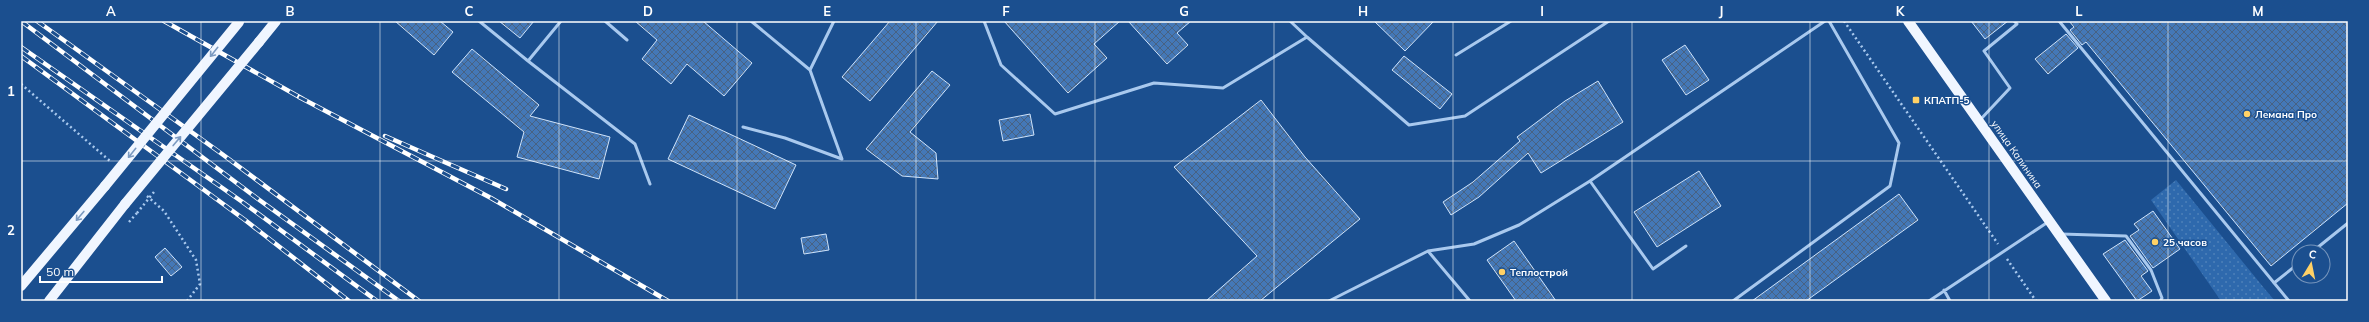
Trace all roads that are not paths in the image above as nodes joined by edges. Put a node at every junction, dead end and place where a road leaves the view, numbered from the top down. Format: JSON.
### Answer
{"nodes":[{"id":1,"x":239,"y":21,"type":"edge"},
{"id":2,"x":276,"y":21,"type":"edge"},
{"id":3,"x":479,"y":21,"type":"edge"},
{"id":4,"x":561,"y":21,"type":"edge"},
{"id":5,"x":605,"y":21,"type":"edge"},
{"id":6,"x":751,"y":21,"type":"edge"},
{"id":7,"x":834,"y":21,"type":"edge"},
{"id":8,"x":984,"y":21,"type":"edge"},
{"id":9,"x":1290,"y":21,"type":"edge"},
{"id":10,"x":1511,"y":21,"type":"edge"},
{"id":11,"x":1608,"y":21,"type":"edge"},
{"id":12,"x":1825,"y":21,"type":"edge"},
{"id":13,"x":1829,"y":21,"type":"edge"},
{"id":14,"x":1908,"y":21,"type":"edge"},
{"id":15,"x":2014,"y":21,"type":"edge"},
{"id":16,"x":2059,"y":21,"type":"edge"},
{"id":17,"x":1307,"y":37,"type":"junction"},
{"id":18,"x":627,"y":40,"type":"dead end"},
{"id":19,"x":1456,"y":55,"type":"dead end"},
{"id":20,"x":528,"y":61,"type":"junction"},
{"id":21,"x":810,"y":70,"type":"junction"},
{"id":22,"x":1979,"y":121,"type":"junction"},
{"id":23,"x":743,"y":128,"type":"dead end"},
{"id":24,"x":1590,"y":181,"type":"junction"},
{"id":25,"x":650,"y":184,"type":"dead end"},
{"id":26,"x":2050,"y":221,"type":"junction"},
{"id":27,"x":2348,"y":224,"type":"edge"},
{"id":28,"x":2059,"y":234,"type":"junction"},
{"id":29,"x":2322,"y":244,"type":"edge"},
{"id":30,"x":1686,"y":246,"type":"dead end"},
{"id":31,"x":1428,"y":251,"type":"junction"},
{"id":32,"x":2291,"y":269,"type":"edge"},
{"id":33,"x":2274,"y":283,"type":"junction"},
{"id":34,"x":21,"y":286,"type":"edge"},
{"id":35,"x":1944,"y":290,"type":"junction"},
{"id":36,"x":49,"y":301,"type":"edge"},
{"id":37,"x":1329,"y":301,"type":"edge"},
{"id":38,"x":1470,"y":301,"type":"edge"},
{"id":39,"x":1733,"y":301,"type":"edge"},
{"id":40,"x":1929,"y":301,"type":"edge"},
{"id":41,"x":1950,"y":301,"type":"edge"},
{"id":42,"x":2106,"y":301,"type":"edge"},
{"id":43,"x":2160,"y":301,"type":"edge"},
{"id":44,"x":2289,"y":301,"type":"edge"}],
"edges":[{"from":1,"to":34,"type":"main road","one_way":true,"bridge":true},
{"from":36,"to":2,"type":"main road","one_way":true,"bridge":true},
{"from":3,"to":20,"type":"lane"},
{"from":4,"to":20,"type":"lane"},
{"from":5,"to":18,"type":"lane"},
{"from":6,"to":21,"type":"lane"},
{"from":7,"to":21,"type":"lane"},
{"from":8,"to":17,"type":"lane"},
{"from":9,"to":17,"type":"lane"},
{"from":10,"to":19,"type":"lane"},
{"from":11,"to":17,"type":"lane"},
{"from":12,"to":24,"type":"lane"},
{"from":13,"to":39,"type":"lane"},
{"from":14,"to":22,"type":"main road","name":"улица Калинина"},
{"from":15,"to":22,"type":"lane"},
{"from":16,"to":33,"type":"lane"},
{"from":20,"to":25,"type":"lane"},
{"from":21,"to":23,"type":"lane"},
{"from":22,"to":26,"type":"main road","name":"улица Калинина"},
{"from":24,"to":30,"type":"lane"},
{"from":24,"to":31,"type":"lane"},
{"from":26,"to":28,"type":"main road","name":"улица Калинина"},
{"from":26,"to":35,"type":"lane"},
{"from":27,"to":29,"type":"lane"},
{"from":28,"to":42,"type":"main road","name":"улица Калинина"},
{"from":28,"to":43,"type":"lane"},
{"from":31,"to":37,"type":"lane"},
{"from":31,"to":38,"type":"lane"},
{"from":32,"to":33,"type":"lane"},
{"from":33,"to":44,"type":"lane"},
{"from":35,"to":40,"type":"lane"},
{"from":35,"to":41,"type":"lane"}]}
